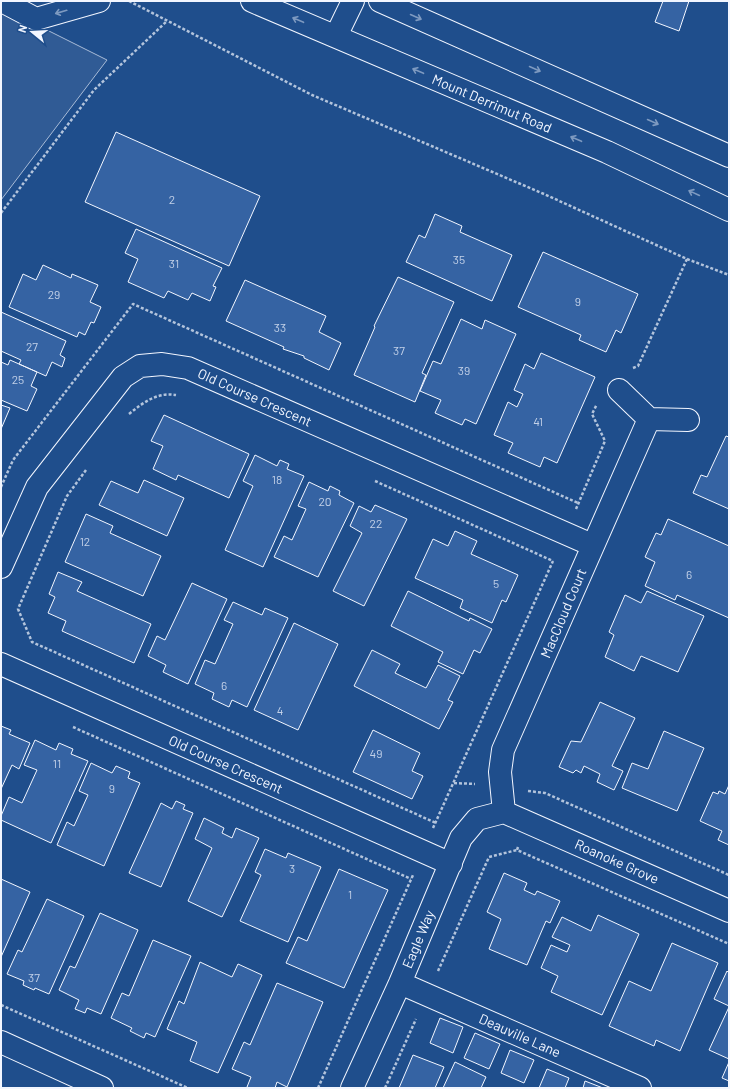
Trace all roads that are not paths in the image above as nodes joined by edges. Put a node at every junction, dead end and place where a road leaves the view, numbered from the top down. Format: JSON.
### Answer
{"nodes":[{"id":1,"x":2,"y":1,"type":"edge"},
{"id":2,"x":98,"y":1,"type":"edge"},
{"id":3,"x":252,"y":1,"type":"edge"},
{"id":4,"x":353,"y":1,"type":"edge"},
{"id":5,"x":380,"y":1,"type":"edge"},
{"id":6,"x":336,"y":36,"type":"junction"},
{"id":7,"x":729,"y":156,"type":"edge"},
{"id":8,"x":729,"y":210,"type":"edge"},
{"id":9,"x":619,"y":390,"type":"dead end"},
{"id":10,"x":649,"y":419,"type":"junction"},
{"id":11,"x":688,"y":420,"type":"dead end"},
{"id":12,"x":592,"y":545,"type":"junction"},
{"id":13,"x":1,"y":567,"type":"edge"},
{"id":14,"x":1,"y":664,"type":"edge"},
{"id":15,"x":504,"y":812,"type":"junction"},
{"id":16,"x":451,"y":864,"type":"junction"},
{"id":17,"x":729,"y":911,"type":"edge"},
{"id":18,"x":400,"y":983,"type":"junction"},
{"id":19,"x":1,"y":1042,"type":"edge"},
{"id":20,"x":102,"y":1088,"type":"edge"},
{"id":21,"x":352,"y":1088,"type":"edge"},
{"id":22,"x":640,"y":1088,"type":"edge"}],
"edges":[{"from":2,"to":1,"type":"street","one_way":true},
{"from":6,"to":3,"type":"street","name":"Mount Derrimut Road","one_way":true},
{"from":4,"to":6,"type":"street"},
{"from":5,"to":7,"type":"street","one_way":true},
{"from":8,"to":6,"type":"street","name":"Mount Derrimut Road","one_way":true},
{"from":9,"to":10,"type":"street"},
{"from":10,"to":11,"type":"street"},
{"from":10,"to":12,"type":"street","name":"MacCloud Court"},
{"from":12,"to":13,"type":"street","name":"Old Course Crescent"},
{"from":12,"to":15,"type":"street","name":"MacCloud Court"},
{"from":14,"to":16,"type":"street","name":"Old Course Crescent"},
{"from":15,"to":16,"type":"street","name":"Eagle Way"},
{"from":15,"to":17,"type":"street","name":"Roanoke Grove"},
{"from":16,"to":18,"type":"street","name":"Eagle Way"},
{"from":18,"to":21,"type":"street","name":"Eagle Way"},
{"from":18,"to":22,"type":"street","name":"Deauville Lane"},
{"from":19,"to":20,"type":"street"}]}
